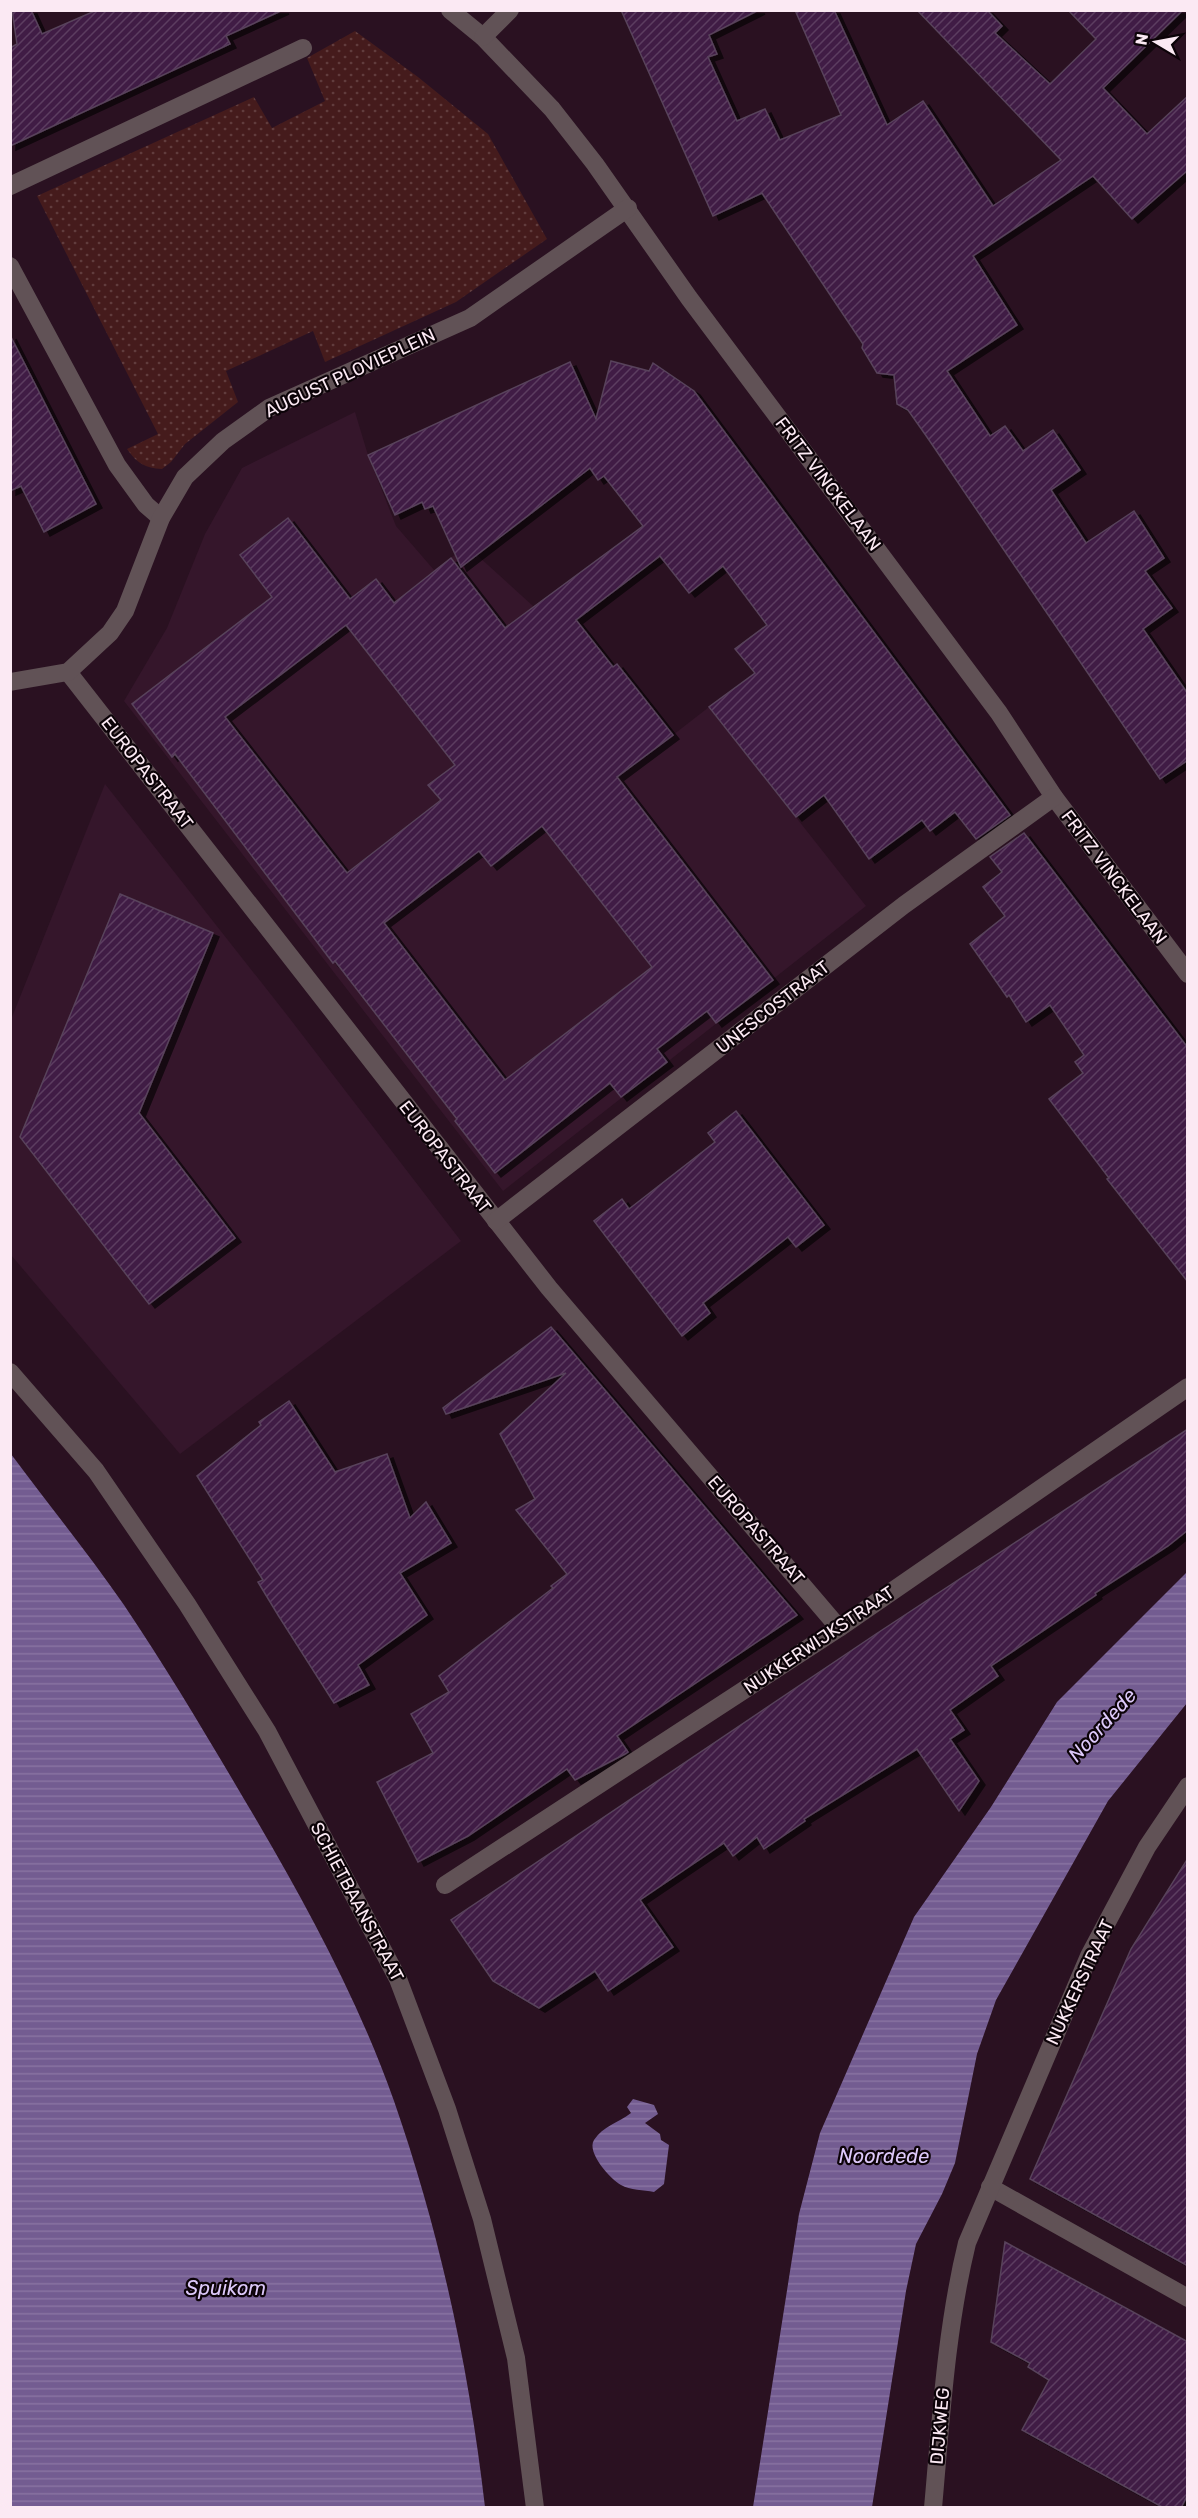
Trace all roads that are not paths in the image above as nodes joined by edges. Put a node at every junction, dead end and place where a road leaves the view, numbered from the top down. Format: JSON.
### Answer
{"nodes":[{"id":1,"x":450,"y":10,"type":"edge"},
{"id":2,"x":510,"y":10,"type":"edge"},
{"id":3,"x":483,"y":37,"type":"junction"},
{"id":4,"x":303,"y":48,"type":"dead end"},
{"id":5,"x":10,"y":186,"type":"edge"},
{"id":6,"x":628,"y":208,"type":"junction"},
{"id":7,"x":10,"y":266,"type":"edge"},
{"id":8,"x":161,"y":518,"type":"junction"},
{"id":9,"x":68,"y":672,"type":"junction"},
{"id":10,"x":10,"y":682,"type":"edge"},
{"id":11,"x":1054,"y":797,"type":"junction"},
{"id":12,"x":1188,"y":974,"type":"edge"},
{"id":13,"x":496,"y":1221,"type":"junction"},
{"id":14,"x":10,"y":1371,"type":"edge"},
{"id":15,"x":1188,"y":1387,"type":"edge"},
{"id":16,"x":839,"y":1628,"type":"junction"},
{"id":17,"x":1188,"y":1786,"type":"edge"},
{"id":18,"x":445,"y":1885,"type":"dead end"},
{"id":19,"x":990,"y":2187,"type":"junction"},
{"id":20,"x":1188,"y":2298,"type":"edge"},
{"id":21,"x":949,"y":2345,"type":"joint"},
{"id":22,"x":535,"y":2508,"type":"edge"},
{"id":23,"x":933,"y":2508,"type":"edge"}],
"edges":[{"from":1,"to":3,"type":"street","name":"FRITZ VINCKELAAN"},
{"from":2,"to":3,"type":"street"},
{"from":3,"to":6,"type":"street","name":"FRITZ VINCKELAAN"},
{"from":4,"to":5,"type":"street"},
{"from":6,"to":8,"type":"street","name":"AUGUST PLOVIEPLEIN"},
{"from":6,"to":11,"type":"street","name":"FRITZ VINCKELAAN"},
{"from":7,"to":8,"type":"street"},
{"from":8,"to":9,"type":"street","name":"AUGUST PLOVIEPLEIN"},
{"from":9,"to":10,"type":"street"},
{"from":9,"to":13,"type":"street","name":"EUROPASTRAAT"},
{"from":11,"to":12,"type":"street","name":"FRITZ VINCKELAAN"},
{"from":11,"to":13,"type":"street","name":"UNESCOSTRAAT"},
{"from":13,"to":16,"type":"street","name":"EUROPASTRAAT"},
{"from":14,"to":22,"type":"street","name":"SCHIETBAANSTRAAT"},
{"from":15,"to":16,"type":"street","name":"NUKKERWIJKSTRAAT"},
{"from":16,"to":18,"type":"street","name":"NUKKERWIJKSTRAAT"},
{"from":17,"to":19,"type":"street","name":"NUKKERSTRAAT"},
{"from":19,"to":20,"type":"street"},
{"from":19,"to":21,"type":"street","name":"NUKKERSTRAAT"},
{"from":21,"to":23,"type":"street","name":"DIJKWEG"}]}
